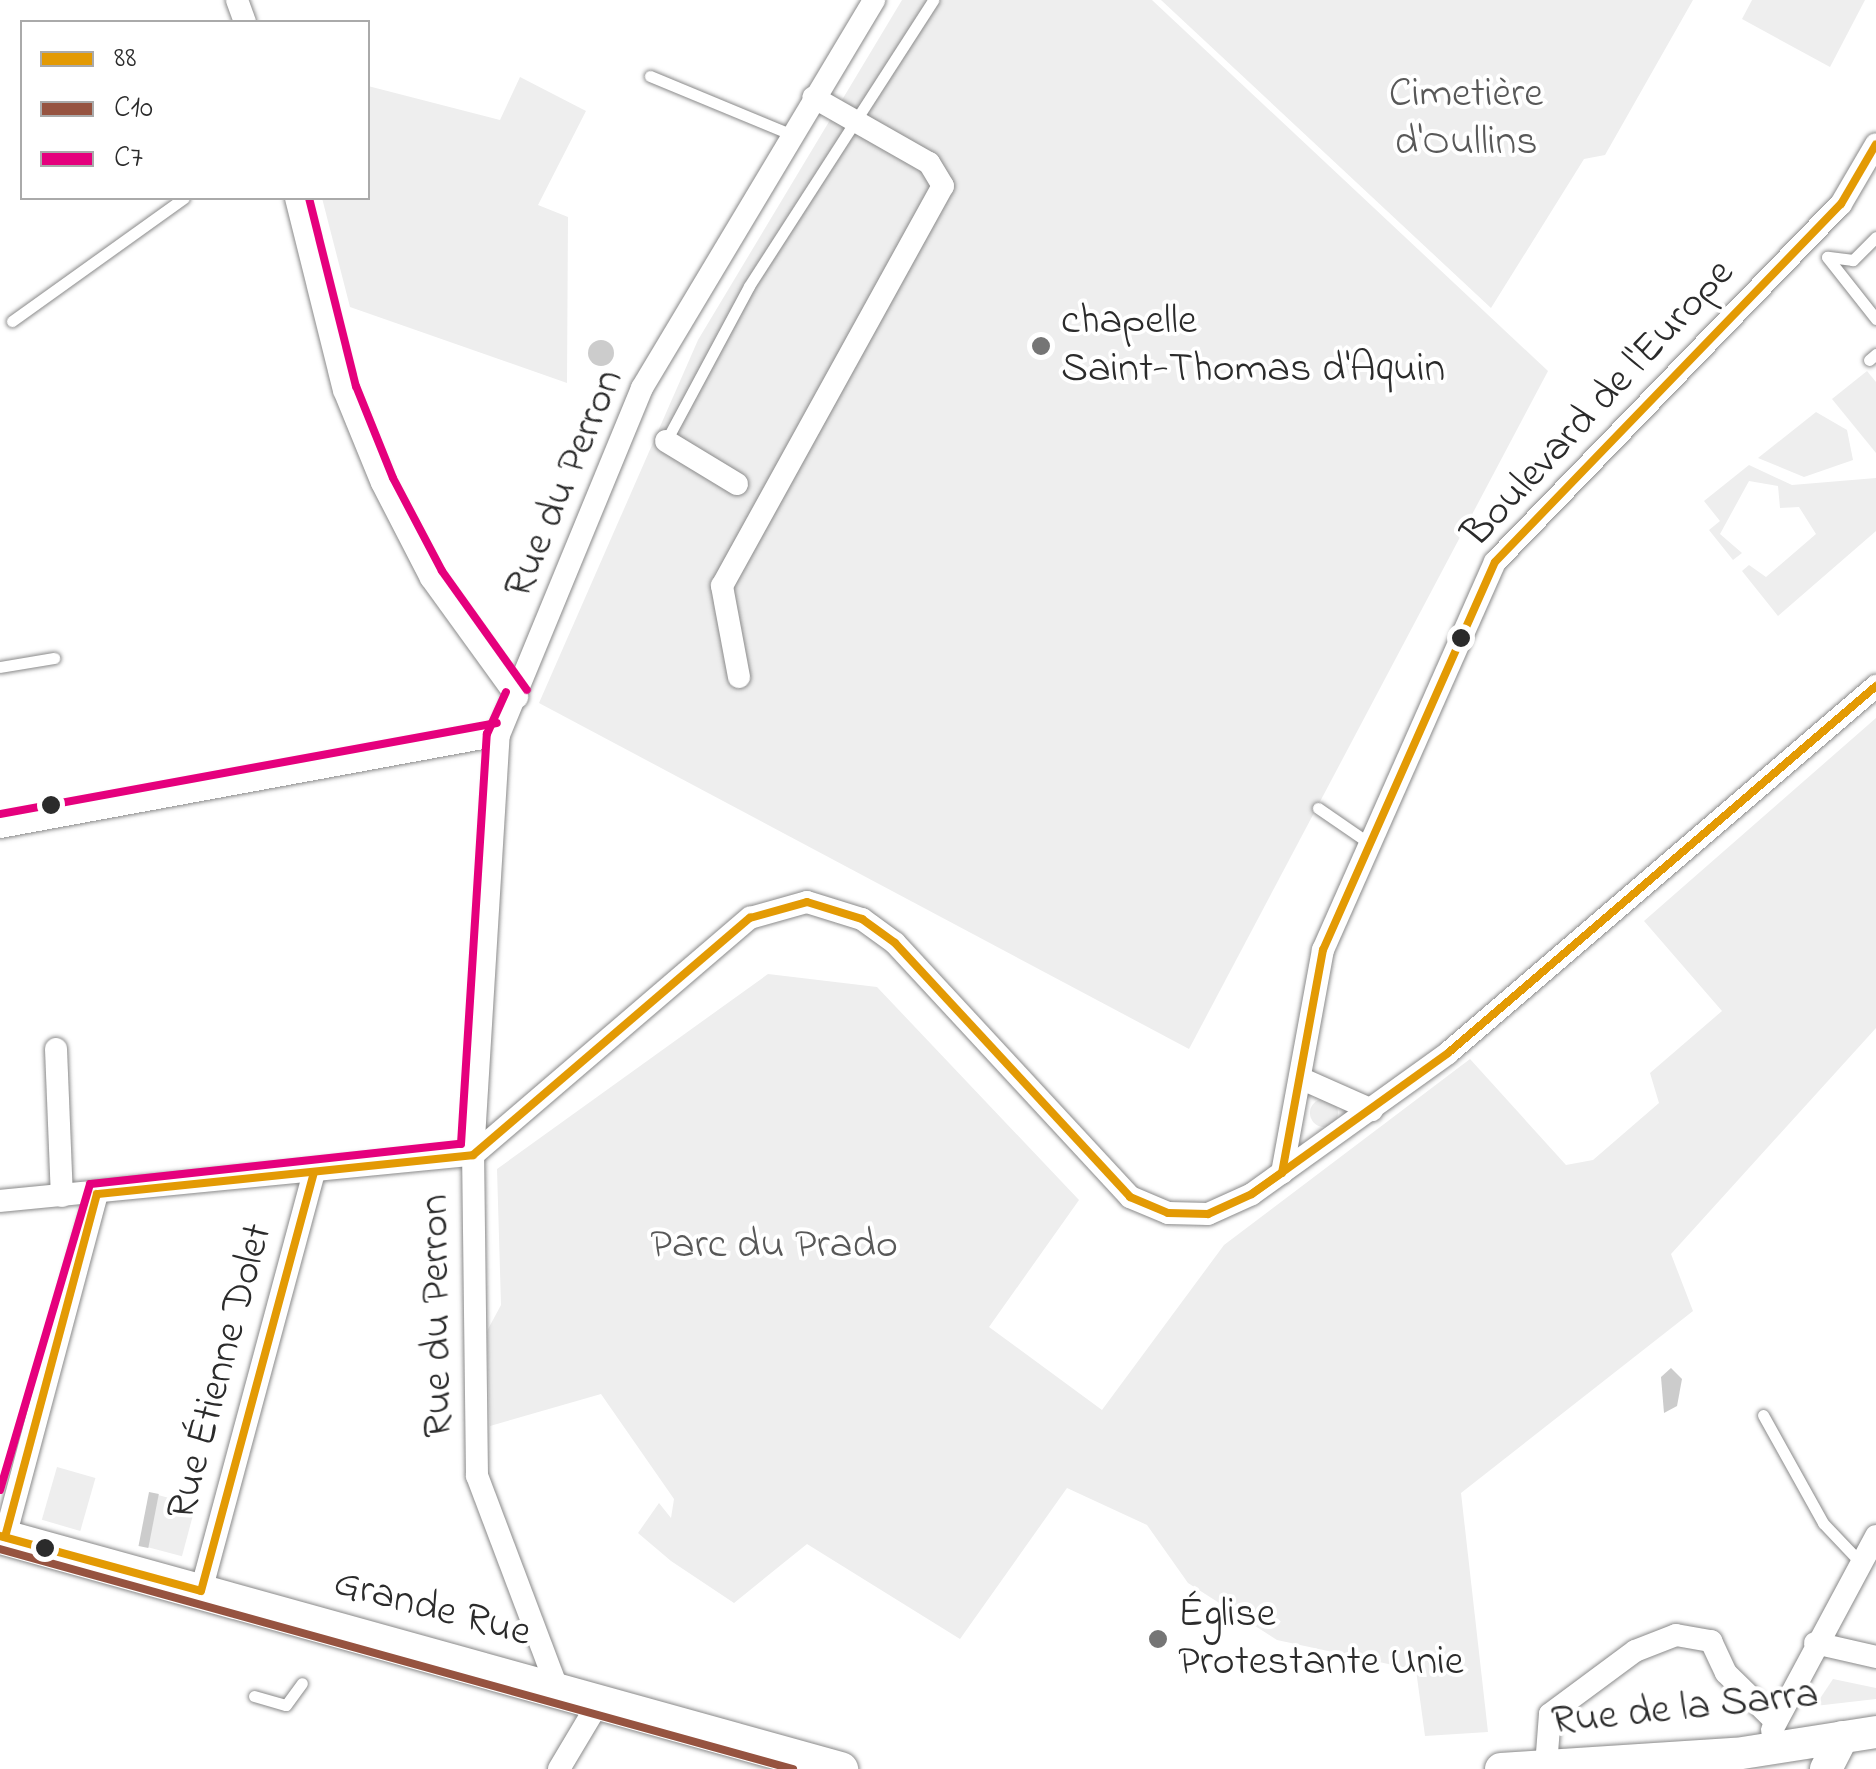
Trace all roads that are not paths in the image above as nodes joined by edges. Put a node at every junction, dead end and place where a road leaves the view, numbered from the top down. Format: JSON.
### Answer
{"nodes":[{"id":1,"x":874,"y":0,"type":"edge"},
{"id":2,"x":932,"y":0,"type":"edge"},
{"id":3,"x":650,"y":76,"type":"dead end"},
{"id":4,"x":813,"y":97,"type":"junction"},
{"id":5,"x":853,"y":123,"type":"junction"},
{"id":6,"x":790,"y":134,"type":"junction"},
{"id":7,"x":1876,"y":144,"type":"edge"},
{"id":8,"x":181,"y":200,"type":"edge"},
{"id":9,"x":296,"y":200,"type":"edge"},
{"id":10,"x":1808,"y":237,"type":"junction"},
{"id":11,"x":1876,"y":238,"type":"edge"},
{"id":12,"x":1827,"y":257,"type":"junction"},
{"id":13,"x":1876,"y":319,"type":"edge"},
{"id":14,"x":12,"y":321,"type":"dead end"},
{"id":15,"x":666,"y":441,"type":"joint"},
{"id":16,"x":752,"y":490,"type":"junction"},
{"id":17,"x":54,"y":658,"type":"dead end"},
{"id":18,"x":0,"y":666,"type":"edge"},
{"id":19,"x":739,"y":677,"type":"dead end"},
{"id":20,"x":1876,"y":686,"type":"edge"},
{"id":21,"x":517,"y":697,"type":"junction"},
{"id":22,"x":499,"y":735,"type":"junction"},
{"id":23,"x":1318,"y":808,"type":"dead end"},
{"id":24,"x":0,"y":826,"type":"edge"},
{"id":25,"x":1369,"y":843,"type":"junction"},
{"id":26,"x":56,"y":1049,"type":"dead end"},
{"id":27,"x":1300,"y":1078,"type":"junction"},
{"id":28,"x":477,"y":1092,"type":"junction"},
{"id":29,"x":534,"y":1102,"type":"junction"},
{"id":30,"x":1372,"y":1110,"type":"junction"},
{"id":31,"x":472,"y":1155,"type":"junction"},
{"id":32,"x":314,"y":1173,"type":"junction"},
{"id":33,"x":1282,"y":1173,"type":"junction"},
{"id":34,"x":97,"y":1194,"type":"junction"},
{"id":35,"x":62,"y":1196,"type":"junction"},
{"id":36,"x":0,"y":1200,"type":"edge"},
{"id":37,"x":1762,"y":1415,"type":"dead end"},
{"id":38,"x":1876,"y":1536,"type":"edge"},
{"id":39,"x":3,"y":1537,"type":"edge"},
{"id":40,"x":1861,"y":1563,"type":"junction"},
{"id":41,"x":201,"y":1591,"type":"junction"},
{"id":42,"x":1815,"y":1643,"type":"junction"},
{"id":43,"x":1876,"y":1657,"type":"edge"},
{"id":44,"x":302,"y":1683,"type":"dead end"},
{"id":45,"x":558,"y":1690,"type":"junction"},
{"id":46,"x":254,"y":1696,"type":"dead end"},
{"id":47,"x":599,"y":1702,"type":"junction"},
{"id":48,"x":1876,"y":1732,"type":"edge"},
{"id":49,"x":1842,"y":1736,"type":"junction"},
{"id":50,"x":1778,"y":1744,"type":"edge"},
{"id":51,"x":1546,"y":1766,"type":"junction"},
{"id":52,"x":559,"y":1769,"type":"edge"},
{"id":53,"x":840,"y":1769,"type":"edge"},
{"id":54,"x":1501,"y":1769,"type":"edge"},
{"id":55,"x":1826,"y":1769,"type":"edge"}],
"edges":[{"from":1,"to":4,"type":"street","name":"Rue du Perron"},
{"from":2,"to":5,"type":"lane"},
{"from":3,"to":6,"type":"lane"},
{"from":4,"to":5,"type":"street"},
{"from":4,"to":6,"type":"street","name":"Rue du Perron"},
{"from":5,"to":15,"type":"lane"},
{"from":5,"to":16,"type":"street"},
{"from":6,"to":21,"type":"street","name":"Rue du Perron"},
{"from":7,"to":10,"type":"street","name":"Boulevard de l'Europe"},
{"from":8,"to":14,"type":"lane"},
{"from":9,"to":21,"type":"street"},
{"from":10,"to":12,"type":"lane"},
{"from":10,"to":25,"type":"street","name":"Boulevard de l'Europe"},
{"from":11,"to":12,"type":"lane"},
{"from":12,"to":13,"type":"lane"},
{"from":15,"to":16,"type":"street"},
{"from":16,"to":19,"type":"street"},
{"from":17,"to":18,"type":"lane"},
{"from":20,"to":30,"type":"street"},
{"from":21,"to":22,"type":"street","name":"Rue du Perron"},
{"from":22,"to":24,"type":"street"},
{"from":22,"to":28,"type":"street","name":"Rue du Perron"},
{"from":23,"to":25,"type":"lane"},
{"from":25,"to":27,"type":"street","name":"Boulevard de l'Europe"},
{"from":26,"to":35,"type":"street"},
{"from":27,"to":30,"type":"street"},
{"from":27,"to":33,"type":"street","name":"Boulevard de l'Europe"},
{"from":28,"to":29,"type":"street"},
{"from":28,"to":31,"type":"street","name":"Rue du Perron"},
{"from":29,"to":31,"type":"street"},
{"from":29,"to":33,"type":"street"},
{"from":30,"to":33,"type":"street"},
{"from":31,"to":32,"type":"street"},
{"from":31,"to":45,"type":"street","name":"Rue du Perron"},
{"from":32,"to":34,"type":"street"},
{"from":32,"to":41,"type":"street","name":"Rue Étienne Dolet"},
{"from":34,"to":35,"type":"street"},
{"from":34,"to":39,"type":"street"},
{"from":35,"to":36,"type":"street"},
{"from":37,"to":40,"type":"lane"},
{"from":38,"to":40,"type":"street"},
{"from":39,"to":41,"type":"main road","name":"Grande Rue"},
{"from":40,"to":42,"type":"street"},
{"from":41,"to":45,"type":"main road","name":"Grande Rue"},
{"from":42,"to":43,"type":"street","name":"Rue de la Sarra"},
{"from":42,"to":50,"type":"street"},
{"from":44,"to":46,"type":"lane"},
{"from":45,"to":47,"type":"main road","name":"Grande Rue"},
{"from":47,"to":52,"type":"street"},
{"from":47,"to":53,"type":"main road","name":"Grande Rue"},
{"from":48,"to":49,"type":"street","name":"Rue de la Sarra"},
{"from":49,"to":50,"type":"street","name":"Rue de la Sarra"},
{"from":49,"to":55,"type":"street"},
{"from":50,"to":51,"type":"street","name":"Rue de la Sarra"},
{"from":50,"to":51,"type":"street"},
{"from":51,"to":54,"type":"street","name":"Rue de la Sarra"}]}
